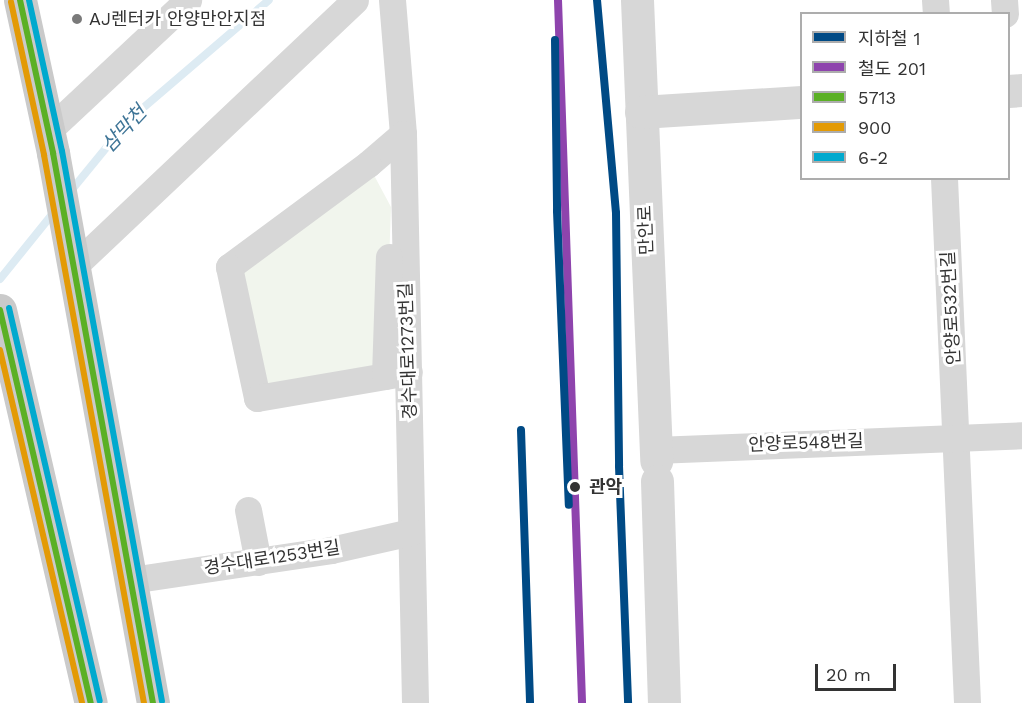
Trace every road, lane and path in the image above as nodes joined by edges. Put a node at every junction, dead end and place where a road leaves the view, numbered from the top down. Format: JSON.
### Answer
{"nodes":[{"id":1,"x":20,"y":0,"type":"edge"},
{"id":2,"x":188,"y":0,"type":"edge"},
{"id":3,"x":355,"y":0,"type":"edge"},
{"id":4,"x":392,"y":0,"type":"edge"},
{"id":5,"x":637,"y":0,"type":"edge"},
{"id":6,"x":800,"y":102,"type":"edge"},
{"id":7,"x":641,"y":112,"type":"junction"},
{"id":8,"x":403,"y":134,"type":"junction"},
{"id":9,"x":50,"y":142,"type":"junction"},
{"id":10,"x":944,"y":180,"type":"edge"},
{"id":11,"x":391,"y":207,"type":"dead end"},
{"id":12,"x":72,"y":262,"type":"junction"},
{"id":13,"x":0,"y":310,"type":"edge"},
{"id":14,"x":397,"y":374,"type":"junction"},
{"id":15,"x":1022,"y":435,"type":"edge"},
{"id":16,"x":957,"y":437,"type":"junction"},
{"id":17,"x":656,"y":464,"type":"junction"},
{"id":18,"x":248,"y":510,"type":"dead end"},
{"id":19,"x":411,"y":532,"type":"junction"},
{"id":20,"x":258,"y":562,"type":"junction"},
{"id":21,"x":131,"y":580,"type":"junction"},
{"id":22,"x":91,"y":703,"type":"edge"},
{"id":23,"x":153,"y":703,"type":"edge"},
{"id":24,"x":415,"y":703,"type":"edge"},
{"id":25,"x":664,"y":703,"type":"edge"},
{"id":26,"x":967,"y":703,"type":"edge"}],
"edges":[{"from":1,"to":9,"type":"main road"},
{"from":2,"to":9,"type":"street"},
{"from":3,"to":12,"type":"street"},
{"from":4,"to":8,"type":"street","name":"경수대로1273번길"},
{"from":5,"to":7,"type":"street","name":"만안로"},
{"from":6,"to":7,"type":"street"},
{"from":7,"to":17,"type":"street","name":"만안로"},
{"from":8,"to":14,"type":"street","name":"경수대로1273번길"},
{"from":8,"to":14,"type":"street"},
{"from":9,"to":12,"type":"main road"},
{"from":10,"to":16,"type":"street","name":"안양로532번길"},
{"from":11,"to":14,"type":"street"},
{"from":12,"to":21,"type":"main road"},
{"from":13,"to":22,"type":"main road"},
{"from":14,"to":19,"type":"street","name":"경수대로1273번길"},
{"from":15,"to":16,"type":"street","name":"안양로548번길"},
{"from":16,"to":17,"type":"street","name":"안양로548번길"},
{"from":16,"to":26,"type":"street"},
{"from":17,"to":25,"type":"street","name":"만안로"},
{"from":18,"to":20,"type":"street"},
{"from":19,"to":20,"type":"street","name":"경수대로1253번길"},
{"from":19,"to":24,"type":"street","name":"경수대로1273번길"},
{"from":20,"to":21,"type":"street","name":"경수대로1253번길"},
{"from":21,"to":23,"type":"main road"}]}
